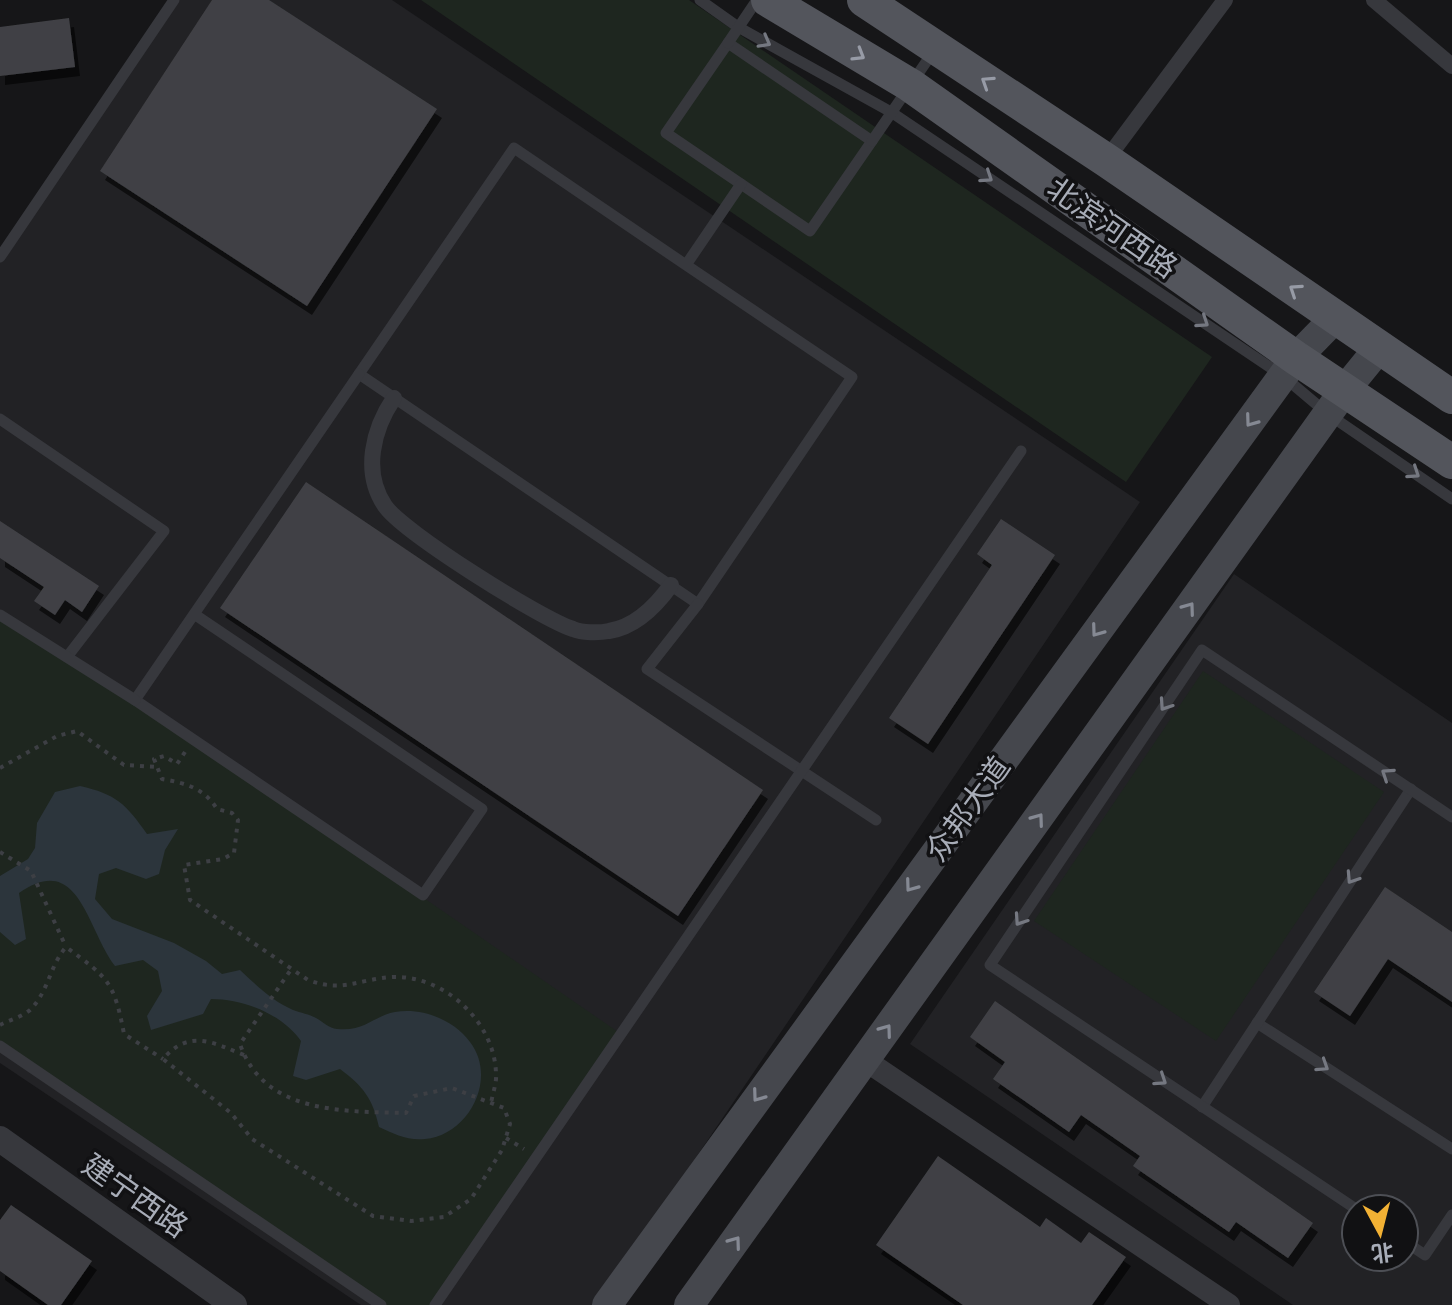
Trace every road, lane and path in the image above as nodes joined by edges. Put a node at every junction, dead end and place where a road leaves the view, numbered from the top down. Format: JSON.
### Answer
{"nodes":[{"id":1,"x":174,"y":0,"type":"edge"},
{"id":2,"x":700,"y":0,"type":"edge"},
{"id":3,"x":757,"y":0,"type":"edge"},
{"id":4,"x":768,"y":0,"type":"edge"},
{"id":5,"x":864,"y":0,"type":"edge"},
{"id":6,"x":1225,"y":0,"type":"edge"},
{"id":7,"x":1374,"y":0,"type":"edge"},
{"id":8,"x":738,"y":27,"type":"junction"},
{"id":9,"x":728,"y":43,"type":"junction"},
{"id":10,"x":935,"y":49,"type":"junction"},
{"id":11,"x":1452,"y":66,"type":"edge"},
{"id":12,"x":901,"y":99,"type":"junction"},
{"id":13,"x":872,"y":141,"type":"junction"},
{"id":14,"x":1106,"y":160,"type":"junction"},
{"id":15,"x":741,"y":184,"type":"junction"},
{"id":16,"x":0,"y":257,"type":"edge"},
{"id":17,"x":686,"y":265,"type":"junction"},
{"id":18,"x":1336,"y":317,"type":"junction"},
{"id":19,"x":1379,"y":348,"type":"junction"},
{"id":20,"x":1290,"y":367,"type":"junction"},
{"id":21,"x":359,"y":374,"type":"junction"},
{"id":22,"x":1452,"y":397,"type":"edge"},
{"id":23,"x":394,"y":398,"type":"junction"},
{"id":24,"x":1336,"y":403,"type":"junction"},
{"id":25,"x":0,"y":419,"type":"edge"},
{"id":26,"x":1021,"y":451,"type":"dead end"},
{"id":27,"x":1452,"y":462,"type":"edge"},
{"id":28,"x":1452,"y":499,"type":"edge"},
{"id":29,"x":671,"y":585,"type":"junction"},
{"id":30,"x":698,"y":604,"type":"junction"},
{"id":31,"x":194,"y":614,"type":"junction"},
{"id":32,"x":0,"y":615,"type":"edge"},
{"id":33,"x":67,"y":657,"type":"junction"},
{"id":34,"x":135,"y":700,"type":"junction"},
{"id":35,"x":195,"y":740,"type":"junction"},
{"id":36,"x":157,"y":767,"type":"junction"},
{"id":37,"x":0,"y":768,"type":"edge"},
{"id":38,"x":801,"y":771,"type":"junction"},
{"id":39,"x":1411,"y":789,"type":"junction"},
{"id":40,"x":1452,"y":817,"type":"edge"},
{"id":41,"x":876,"y":820,"type":"dead end"},
{"id":42,"x":0,"y":852,"type":"edge"},
{"id":43,"x":66,"y":947,"type":"junction"},
{"id":44,"x":292,"y":968,"type":"junction"},
{"id":45,"x":1257,"y":1023,"type":"junction"},
{"id":46,"x":0,"y":1025,"type":"edge"},
{"id":47,"x":0,"y":1046,"type":"edge"},
{"id":48,"x":244,"y":1055,"type":"junction"},
{"id":49,"x":163,"y":1059,"type":"junction"},
{"id":50,"x":865,"y":1060,"type":"junction"},
{"id":51,"x":491,"y":1104,"type":"junction"},
{"id":52,"x":1202,"y":1107,"type":"junction"},
{"id":53,"x":0,"y":1139,"type":"edge"},
{"id":54,"x":1452,"y":1149,"type":"edge"},
{"id":55,"x":1340,"y":1198,"type":"edge"},
{"id":56,"x":1452,"y":1215,"type":"edge"},
{"id":57,"x":1420,"y":1252,"type":"edge"},
{"id":58,"x":234,"y":1305,"type":"edge"},
{"id":59,"x":381,"y":1305,"type":"edge"},
{"id":60,"x":435,"y":1305,"type":"edge"},
{"id":61,"x":607,"y":1305,"type":"edge"},
{"id":62,"x":689,"y":1305,"type":"edge"},
{"id":63,"x":1229,"y":1305,"type":"edge"}],
"edges":[{"from":1,"to":16,"type":"lane"},
{"from":2,"to":8,"type":"lane"},
{"from":3,"to":8,"type":"lane"},
{"from":4,"to":12,"type":"main road","name":"北滨河西路","one_way":true},
{"from":5,"to":10,"type":"main road","name":"北滨河西路"},
{"from":6,"to":14,"type":"street"},
{"from":7,"to":11,"type":"street"},
{"from":8,"to":9,"type":"lane"},
{"from":8,"to":12,"type":"lane","one_way":true},
{"from":9,"to":13,"type":"lane"},
{"from":9,"to":15,"type":"lane"},
{"from":10,"to":12,"type":"lane"},
{"from":14,"to":10,"type":"main road","name":"北滨河西路","one_way":true},
{"from":12,"to":13,"type":"lane"},
{"from":12,"to":20,"type":"main road","name":"北滨河西路","one_way":true},
{"from":13,"to":15,"type":"lane"},
{"from":18,"to":14,"type":"main road","name":"北滨河西路","one_way":true},
{"from":15,"to":17,"type":"lane"},
{"from":17,"to":21,"type":"lane"},
{"from":17,"to":30,"type":"lane"},
{"from":18,"to":19,"type":"main road","name":"北滨河西路"},
{"from":18,"to":20,"type":"main road","name":"众邦大道"},
{"from":19,"to":22,"type":"main road","name":"北滨河西路"},
{"from":19,"to":24,"type":"main road","name":"众邦大道"},
{"from":20,"to":24,"type":"main road","name":"北滨河西路"},
{"from":20,"to":61,"type":"main road","name":"众邦大道","one_way":true},
{"from":21,"to":23,"type":"lane"},
{"from":21,"to":31,"type":"lane"},
{"from":23,"to":29,"type":"lane"},
{"from":23,"to":29,"type":"street"},
{"from":24,"to":27,"type":"main road","name":"北滨河西路"},
{"from":24,"to":28,"type":"lane","one_way":true},
{"from":50,"to":24,"type":"main road","name":"众邦大道","one_way":true},
{"from":25,"to":33,"type":"lane"},
{"from":26,"to":38,"type":"lane"},
{"from":29,"to":30,"type":"lane"},
{"from":30,"to":38,"type":"lane"},
{"from":31,"to":34,"type":"lane"},
{"from":31,"to":35,"type":"lane"},
{"from":32,"to":33,"type":"lane"},
{"from":33,"to":34,"type":"lane"},
{"from":34,"to":35,"type":"lane"},
{"from":35,"to":36,"type":"path"},
{"from":36,"to":37,"type":"path"},
{"from":36,"to":44,"type":"path"},
{"from":38,"to":41,"type":"lane"},
{"from":38,"to":60,"type":"lane"},
{"from":39,"to":40,"type":"lane"},
{"from":39,"to":45,"type":"lane","one_way":true},
{"from":39,"to":52,"type":"lane","one_way":true},
{"from":42,"to":43,"type":"path"},
{"from":43,"to":46,"type":"path"},
{"from":43,"to":49,"type":"path"},
{"from":44,"to":48,"type":"path"},
{"from":44,"to":51,"type":"path"},
{"from":45,"to":52,"type":"lane"},
{"from":45,"to":54,"type":"lane","one_way":true},
{"from":47,"to":59,"type":"lane"},
{"from":48,"to":49,"type":"path"},
{"from":48,"to":51,"type":"path"},
{"from":49,"to":51,"type":"path"},
{"from":62,"to":50,"type":"main road","name":"众邦大道","one_way":true},
{"from":50,"to":63,"type":"street"},
{"from":52,"to":55,"type":"lane"},
{"from":53,"to":58,"type":"street","name":"建宁西路"},
{"from":56,"to":57,"type":"lane"}]}
